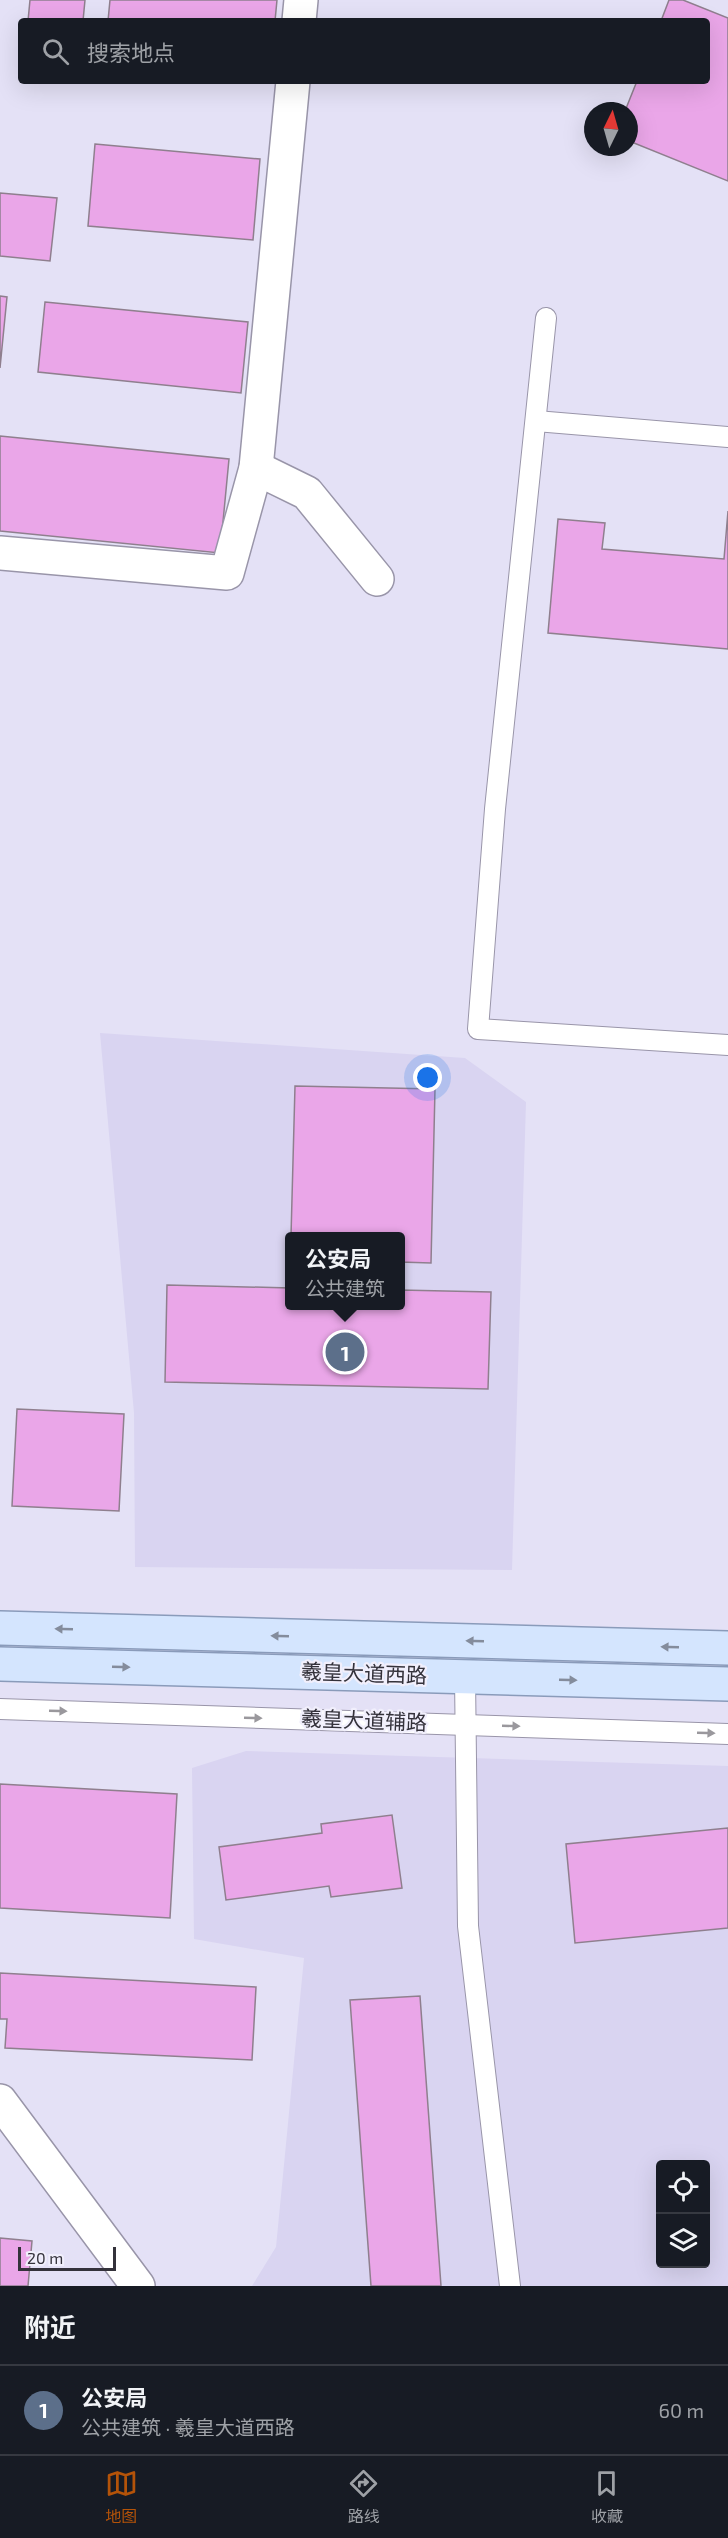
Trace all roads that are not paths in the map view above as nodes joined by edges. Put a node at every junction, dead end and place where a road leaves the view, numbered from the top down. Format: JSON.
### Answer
{"nodes":[{"id":1,"x":301,"y":0,"type":"edge"},
{"id":2,"x":299,"y":18,"type":"edge"},
{"id":3,"x":293,"y":84,"type":"edge"},
{"id":4,"x":546,"y":318,"type":"dead end"},
{"id":5,"x":536,"y":421,"type":"junction"},
{"id":6,"x":728,"y":437,"type":"edge"},
{"id":7,"x":256,"y":468,"type":"junction"},
{"id":8,"x":0,"y":553,"type":"edge"},
{"id":9,"x":377,"y":579,"type":"dead end"},
{"id":10,"x":728,"y":1045,"type":"edge"},
{"id":11,"x":0,"y":1628,"type":"edge"},
{"id":12,"x":728,"y":1648,"type":"edge"},
{"id":13,"x":0,"y":1664,"type":"edge"},
{"id":14,"x":465,"y":1677,"type":"junction"},
{"id":15,"x":728,"y":1684,"type":"edge"},
{"id":16,"x":0,"y":1709,"type":"edge"},
{"id":17,"x":466,"y":1725,"type":"junction"},
{"id":18,"x":728,"y":1734,"type":"edge"},
{"id":19,"x":0,"y":2101,"type":"edge"},
{"id":20,"x":138,"y":2286,"type":"edge"},
{"id":21,"x":510,"y":2286,"type":"edge"}],
"edges":[{"from":1,"to":2,"type":"street"},
{"from":3,"to":7,"type":"street"},
{"from":4,"to":5,"type":"lane"},
{"from":5,"to":6,"type":"lane"},
{"from":5,"to":10,"type":"lane"},
{"from":7,"to":8,"type":"street"},
{"from":7,"to":9,"type":"street"},
{"from":12,"to":11,"type":"main road","name":"羲皇大道西路","one_way":true},
{"from":13,"to":14,"type":"main road","name":"羲皇大道西路","one_way":true},
{"from":14,"to":15,"type":"main road","name":"羲皇大道西路","one_way":true},
{"from":14,"to":17,"type":"lane"},
{"from":16,"to":17,"type":"lane","name":"羲皇大道辅路","one_way":true},
{"from":17,"to":18,"type":"lane","name":"羲皇大道辅路","one_way":true},
{"from":17,"to":21,"type":"lane"},
{"from":19,"to":20,"type":"street"}]}
